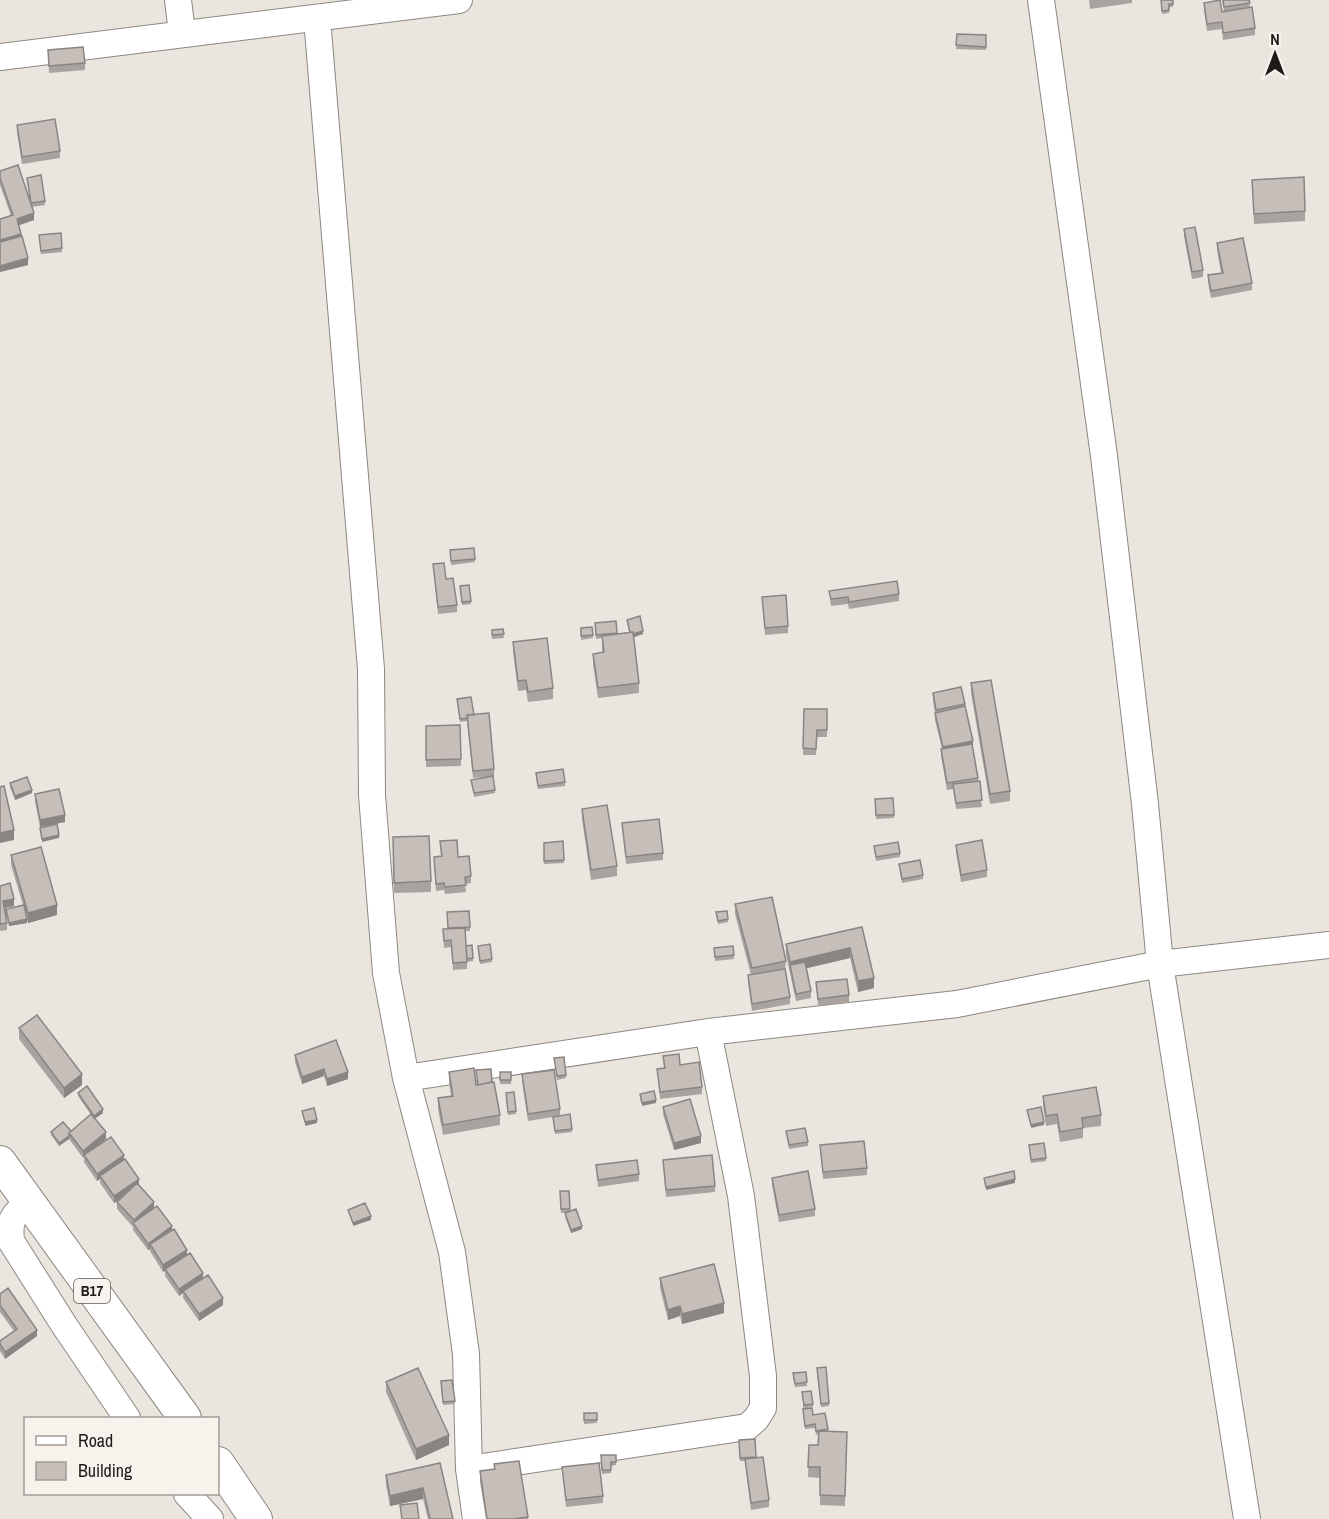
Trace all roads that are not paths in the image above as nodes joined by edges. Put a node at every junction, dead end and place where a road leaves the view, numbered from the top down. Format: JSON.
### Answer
{"nodes":[{"id":1,"x":178,"y":0,"type":"edge"},
{"id":2,"x":459,"y":0,"type":"edge"},
{"id":3,"x":1041,"y":0,"type":"edge"},
{"id":4,"x":343,"y":8,"type":"edge"},
{"id":5,"x":317,"y":18,"type":"junction"},
{"id":6,"x":182,"y":33,"type":"junction"},
{"id":7,"x":0,"y":57,"type":"edge"},
{"id":8,"x":1329,"y":945,"type":"edge"},
{"id":9,"x":1160,"y":964,"type":"junction"},
{"id":10,"x":708,"y":1032,"type":"junction"},
{"id":11,"x":406,"y":1078,"type":"junction"},
{"id":12,"x":0,"y":1162,"type":"edge"},
{"id":13,"x":28,"y":1203,"type":"junction"},
{"id":14,"x":126,"y":1417,"type":"edge"},
{"id":15,"x":184,"y":1417,"type":"edge"},
{"id":16,"x":219,"y":1464,"type":"edge"},
{"id":17,"x":469,"y":1469,"type":"junction"},
{"id":18,"x":256,"y":1519,"type":"edge"},
{"id":19,"x":476,"y":1519,"type":"edge"},
{"id":20,"x":1247,"y":1519,"type":"edge"}],
"edges":[{"from":1,"to":6,"type":"street"},
{"from":2,"to":4,"type":"street"},
{"from":3,"to":9,"type":"street"},
{"from":4,"to":5,"type":"street"},
{"from":5,"to":6,"type":"street"},
{"from":5,"to":11,"type":"street"},
{"from":6,"to":7,"type":"street"},
{"from":8,"to":9,"type":"street"},
{"from":9,"to":10,"type":"street"},
{"from":9,"to":20,"type":"street"},
{"from":10,"to":11,"type":"street"},
{"from":10,"to":17,"type":"street"},
{"from":11,"to":17,"type":"street"},
{"from":12,"to":13,"type":"main road","number":"B17"},
{"from":13,"to":14,"type":"street"},
{"from":13,"to":15,"type":"main road","number":"B17"},
{"from":16,"to":18,"type":"main road"},
{"from":17,"to":19,"type":"street"}]}
